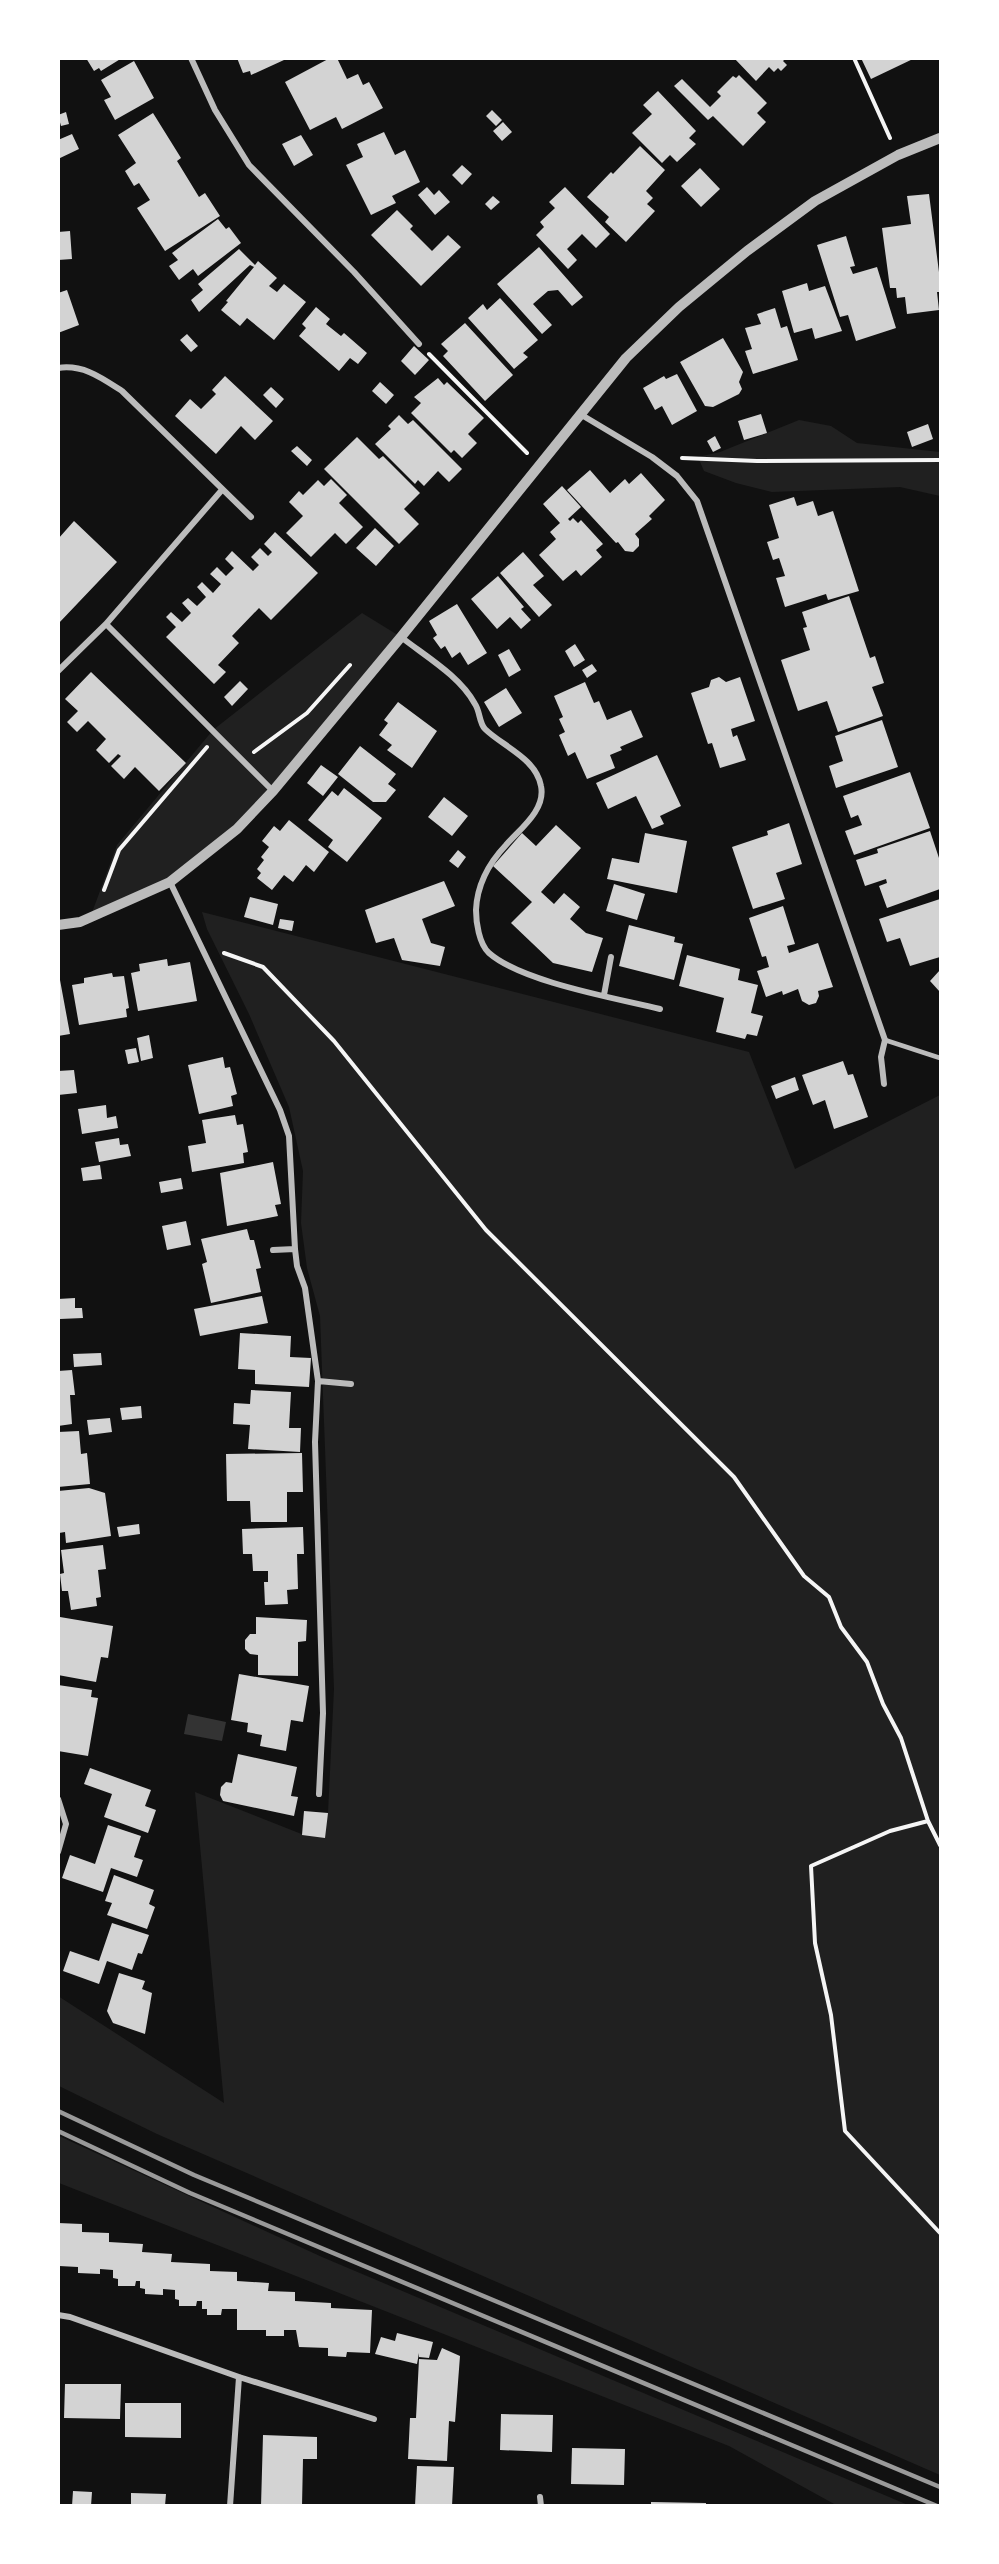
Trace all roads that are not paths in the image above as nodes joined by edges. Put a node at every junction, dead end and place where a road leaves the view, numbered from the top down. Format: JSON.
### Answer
{"nodes":[{"id":1,"x":191,"y":58,"type":"edge"},
{"id":2,"x":940,"y":138,"type":"edge"},
{"id":3,"x":419,"y":344,"type":"road end"},
{"id":4,"x":58,"y":368,"type":"edge"},
{"id":5,"x":580,"y":414,"type":"junction"},
{"id":6,"x":221,"y":491,"type":"junction"},
{"id":7,"x":251,"y":517,"type":"dead end"},
{"id":8,"x":106,"y":624,"type":"junction"},
{"id":9,"x":401,"y":637,"type":"junction"},
{"id":10,"x":58,"y":671,"type":"edge"},
{"id":11,"x":273,"y":790,"type":"junction"},
{"id":12,"x":170,"y":882,"type":"junction"},
{"id":13,"x":58,"y":925,"type":"edge"},
{"id":14,"x":611,"y":957,"type":"dead end"},
{"id":15,"x":604,"y":995,"type":"junction"},
{"id":16,"x":660,"y":1009,"type":"dead end"},
{"id":17,"x":885,"y":1040,"type":"junction"},
{"id":18,"x":940,"y":1058,"type":"edge"},
{"id":19,"x":884,"y":1084,"type":"dead end"},
{"id":20,"x":295,"y":1249,"type":"junction"},
{"id":21,"x":273,"y":1250,"type":"dead end"},
{"id":22,"x":318,"y":1381,"type":"junction"},
{"id":23,"x":351,"y":1384,"type":"dead end"},
{"id":24,"x":320,"y":1794,"type":"dead end"},
{"id":25,"x":58,"y":1799,"type":"edge"},
{"id":26,"x":58,"y":1852,"type":"edge"},
{"id":27,"x":58,"y":2315,"type":"edge"},
{"id":28,"x":239,"y":2377,"type":"junction"},
{"id":29,"x":374,"y":2419,"type":"dead end"},
{"id":30,"x":540,"y":2498,"type":"dead end"},
{"id":31,"x":230,"y":2505,"type":"edge"},
{"id":32,"x":541,"y":2505,"type":"edge"}],
"edges":[{"from":1,"to":3,"type":"street"},
{"from":2,"to":5,"type":"street"},
{"from":4,"to":6,"type":"street"},
{"from":5,"to":9,"type":"street"},
{"from":5,"to":17,"type":"street"},
{"from":6,"to":7,"type":"street"},
{"from":6,"to":8,"type":"street"},
{"from":8,"to":10,"type":"street"},
{"from":8,"to":11,"type":"street"},
{"from":9,"to":11,"type":"street"},
{"from":9,"to":15,"type":"street"},
{"from":11,"to":12,"type":"street"},
{"from":12,"to":13,"type":"street"},
{"from":12,"to":20,"type":"street"},
{"from":14,"to":15,"type":"street"},
{"from":15,"to":16,"type":"street"},
{"from":17,"to":18,"type":"lane"},
{"from":17,"to":19,"type":"street"},
{"from":20,"to":21,"type":"street"},
{"from":20,"to":22,"type":"street"},
{"from":22,"to":23,"type":"street"},
{"from":22,"to":24,"type":"street"},
{"from":25,"to":26,"type":"street"},
{"from":27,"to":28,"type":"street"},
{"from":28,"to":29,"type":"street"},
{"from":28,"to":31,"type":"street"},
{"from":30,"to":32,"type":"street"}]}
